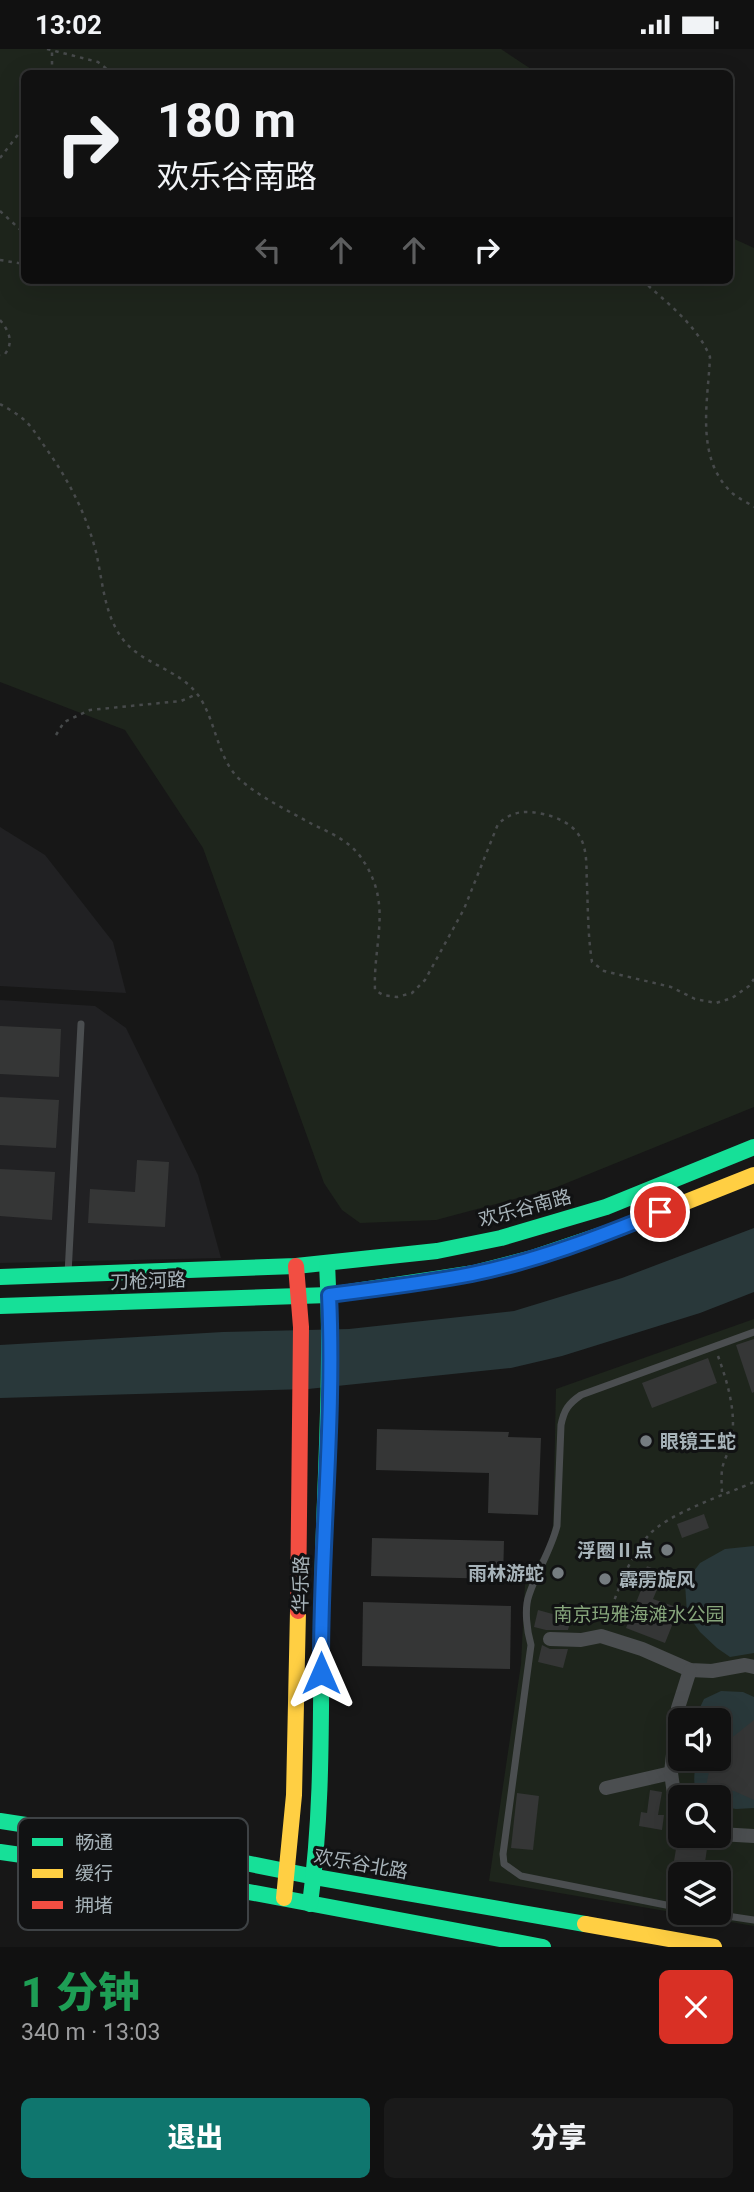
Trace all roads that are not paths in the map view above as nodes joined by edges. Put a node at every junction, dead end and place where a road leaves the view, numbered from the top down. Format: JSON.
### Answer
{"nodes":[{"id":1,"x":81,"y":1024,"type":"dead end"},
{"id":2,"x":754,"y":1147,"type":"edge"},
{"id":3,"x":754,"y":1175,"type":"edge"},
{"id":4,"x":327,"y":1264,"type":"junction"},
{"id":5,"x":296,"y":1266,"type":"junction"},
{"id":6,"x":174,"y":1271,"type":"junction"},
{"id":7,"x":68,"y":1274,"type":"junction"},
{"id":8,"x":0,"y":1277,"type":"edge"},
{"id":9,"x":329,"y":1295,"type":"junction"},
{"id":10,"x":298,"y":1296,"type":"junction"},
{"id":11,"x":177,"y":1300,"type":"junction"},
{"id":12,"x":0,"y":1306,"type":"edge"},
{"id":13,"x":754,"y":1332,"type":"edge"},
{"id":14,"x":550,"y":1639,"type":"dead end"},
{"id":15,"x":754,"y":1667,"type":"edge"},
{"id":16,"x":690,"y":1670,"type":"junction"},
{"id":17,"x":671,"y":1773,"type":"junction"},
{"id":18,"x":673,"y":1785,"type":"edge"},
{"id":19,"x":606,"y":1788,"type":"dead end"},
{"id":20,"x":0,"y":1821,"type":"edge"},
{"id":21,"x":18,"y":1824,"type":"edge"},
{"id":22,"x":731,"y":1834,"type":"edge"},
{"id":23,"x":754,"y":1836,"type":"edge"},
{"id":24,"x":0,"y":1851,"type":"edge"},
{"id":25,"x":18,"y":1854,"type":"edge"},
{"id":26,"x":248,"y":1864,"type":"edge"},
{"id":27,"x":287,"y":1872,"type":"junction"},
{"id":28,"x":315,"y":1877,"type":"junction"},
{"id":29,"x":248,"y":1891,"type":"edge"},
{"id":30,"x":284,"y":1898,"type":"junction"},
{"id":31,"x":310,"y":1905,"type":"junction"},
{"id":32,"x":668,"y":1905,"type":"edge"},
{"id":33,"x":497,"y":1910,"type":"junction"},
{"id":34,"x":731,"y":1917,"type":"edge"},
{"id":35,"x":754,"y":1920,"type":"edge"},
{"id":36,"x":492,"y":1938,"type":"junction"},
{"id":37,"x":543,"y":1947,"type":"edge"},
{"id":38,"x":714,"y":1947,"type":"edge"}],
"edges":[{"from":1,"to":7,"type":"lane"},
{"from":2,"to":4,"type":"street","name":"欢乐谷南路"},
{"from":3,"to":9,"type":"street"},
{"from":4,"to":5,"type":"street","name":"欢乐谷南路"},
{"from":4,"to":9,"type":"street","name":"华乐路"},
{"from":5,"to":6,"type":"street","name":"刀枪河路"},
{"from":5,"to":10,"type":"street","name":"华乐路"},
{"from":6,"to":7,"type":"street","name":"刀枪河路"},
{"from":6,"to":11,"type":"street"},
{"from":7,"to":8,"type":"street","name":"刀枪河路"},
{"from":9,"to":10,"type":"street"},
{"from":9,"to":28,"type":"street","name":"华乐路"},
{"from":10,"to":11,"type":"street","name":"刀枪河路"},
{"from":10,"to":27,"type":"street","name":"华乐路"},
{"from":11,"to":12,"type":"street","name":"刀枪河路"},
{"from":13,"to":32,"type":"lane"},
{"from":14,"to":16,"type":"street"},
{"from":15,"to":16,"type":"street"},
{"from":16,"to":17,"type":"street"},
{"from":17,"to":18,"type":"street"},
{"from":17,"to":19,"type":"street"},
{"from":20,"to":21,"type":"street","name":"欢乐谷北路"},
{"from":22,"to":23,"type":"street"},
{"from":24,"to":25,"type":"street"},
{"from":26,"to":27,"type":"street","name":"欢乐谷北路"},
{"from":27,"to":28,"type":"street","name":"欢乐谷北路"},
{"from":27,"to":30,"type":"street","name":"华乐路"},
{"from":28,"to":31,"type":"street","name":"华乐路"},
{"from":28,"to":33,"type":"street","name":"欢乐谷北路"},
{"from":29,"to":30,"type":"street"},
{"from":30,"to":31,"type":"street"},
{"from":31,"to":36,"type":"street"},
{"from":33,"to":36,"type":"street"},
{"from":33,"to":38,"type":"street","name":"欢乐谷北路"},
{"from":34,"to":35,"type":"lane"},
{"from":36,"to":37,"type":"street"}]}
